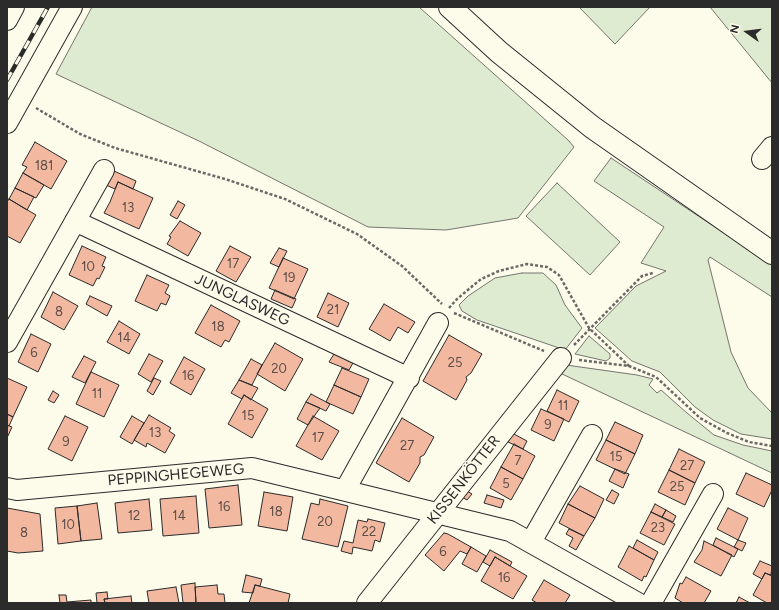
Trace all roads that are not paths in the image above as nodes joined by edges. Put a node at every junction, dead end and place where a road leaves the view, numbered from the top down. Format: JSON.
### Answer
{"nodes":[{"id":1,"x":14,"y":7,"type":"edge"},
{"id":2,"x":72,"y":7,"type":"edge"},
{"id":3,"x":450,"y":7,"type":"edge"},
{"id":4,"x":7,"y":20,"type":"edge"},
{"id":5,"x":7,"y":123,"type":"edge"},
{"id":6,"x":104,"y":170,"type":"dead end"},
{"id":7,"x":75,"y":221,"type":"junction"},
{"id":8,"x":772,"y":253,"type":"edge"},
{"id":9,"x":443,"y":316,"type":"road end"},
{"id":10,"x":7,"y":342,"type":"edge"},
{"id":11,"x":561,"y":358,"type":"road end"},
{"id":12,"x":409,"y":378,"type":"junction"},
{"id":13,"x":592,"y":435,"type":"dead end"},
{"id":14,"x":7,"y":488,"type":"edge"},
{"id":15,"x":345,"y":490,"type":"junction"},
{"id":16,"x":713,"y":494,"type":"dead end"},
{"id":17,"x":437,"y":514,"type":"junction"},
{"id":18,"x":531,"y":542,"type":"junction"},
{"id":19,"x":367,"y":603,"type":"edge"},
{"id":20,"x":638,"y":603,"type":"edge"},
{"id":21,"x":651,"y":603,"type":"edge"}],
"edges":[{"from":1,"to":4,"type":"street"},
{"from":2,"to":5,"type":"street"},
{"from":3,"to":8,"type":"main road"},
{"from":6,"to":7,"type":"street"},
{"from":7,"to":10,"type":"street"},
{"from":7,"to":12,"type":"street","name":"JUNGLASWEG"},
{"from":9,"to":12,"type":"street"},
{"from":11,"to":17,"type":"street","name":"KISSENKÖTTER"},
{"from":12,"to":15,"type":"street"},
{"from":13,"to":18,"type":"street"},
{"from":14,"to":15,"type":"street","name":"PEPPINGHEGEWEG"},
{"from":15,"to":17,"type":"street","name":"PEPPINGHEGEWEG"},
{"from":16,"to":21,"type":"street"},
{"from":17,"to":18,"type":"street","name":"PEPPINGHEGEWEG"},
{"from":17,"to":19,"type":"street","name":"KISSENKÖTTER"},
{"from":18,"to":20,"type":"street","name":"PEPPINGHEGEWEG"}]}
